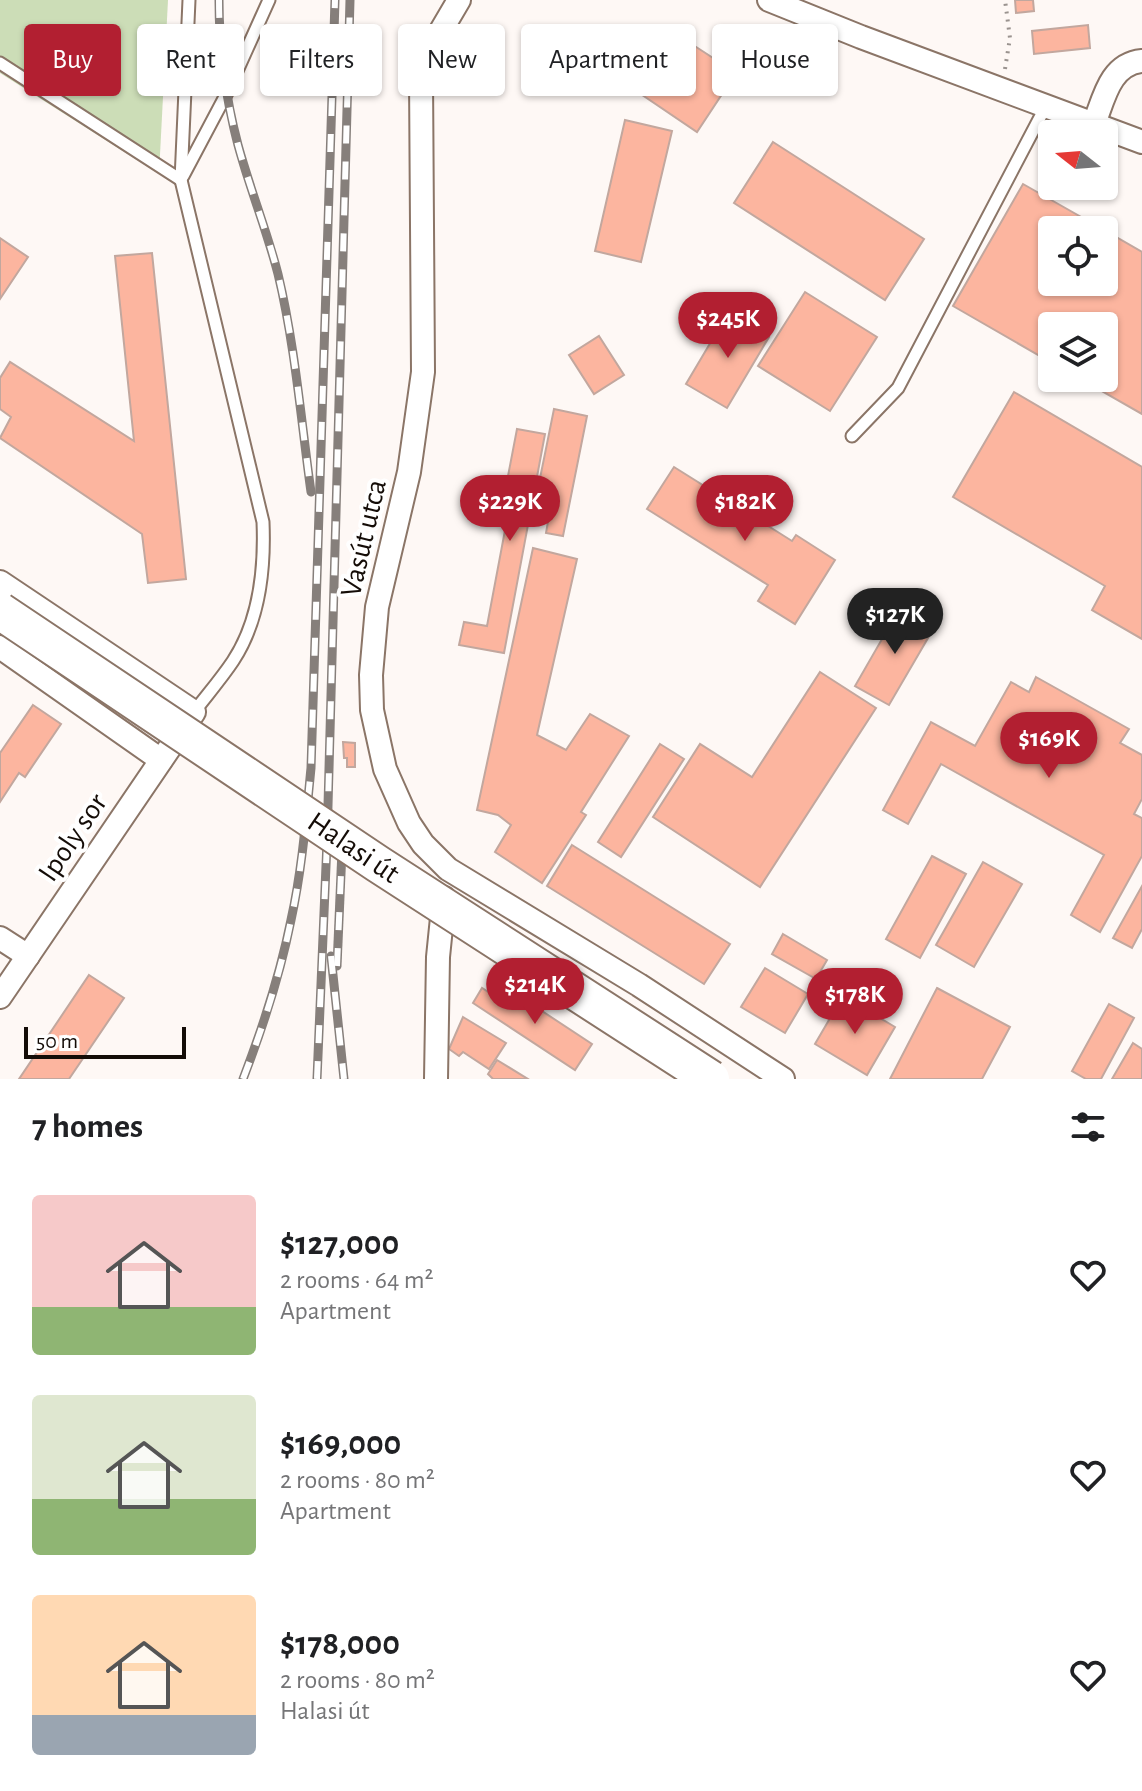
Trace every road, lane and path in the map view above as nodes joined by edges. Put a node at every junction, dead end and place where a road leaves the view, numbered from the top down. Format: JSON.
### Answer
{"nodes":[{"id":1,"x":189,"y":0,"type":"edge"},
{"id":2,"x":269,"y":0,"type":"edge"},
{"id":3,"x":459,"y":0,"type":"edge"},
{"id":4,"x":769,"y":0,"type":"edge"},
{"id":5,"x":1005,"y":0,"type":"edge"},
{"id":6,"x":1142,"y":61,"type":"edge"},
{"id":7,"x":0,"y":63,"type":"edge"},
{"id":8,"x":1002,"y":89,"type":"junction"},
{"id":9,"x":1046,"y":106,"type":"junction"},
{"id":10,"x":1083,"y":120,"type":"edge"},
{"id":11,"x":1096,"y":120,"type":"edge"},
{"id":12,"x":1118,"y":133,"type":"edge"},
{"id":13,"x":1142,"y":142,"type":"edge"},
{"id":14,"x":181,"y":180,"type":"junction"},
{"id":15,"x":852,"y":436,"type":"dead end"},
{"id":16,"x":0,"y":582,"type":"edge"},
{"id":17,"x":0,"y":611,"type":"edge"},
{"id":18,"x":0,"y":647,"type":"edge"},
{"id":19,"x":194,"y":712,"type":"junction"},
{"id":20,"x":161,"y":760,"type":"junction"},
{"id":21,"x":448,"y":869,"type":"junction"},
{"id":22,"x":0,"y":938,"type":"edge"},
{"id":23,"x":28,"y":956,"type":"junction"},
{"id":24,"x":0,"y":997,"type":"edge"},
{"id":25,"x":436,"y":1079,"type":"edge"},
{"id":26,"x":711,"y":1079,"type":"edge"},
{"id":27,"x":783,"y":1079,"type":"edge"}],
"edges":[{"from":1,"to":14,"type":"lane"},
{"from":2,"to":14,"type":"lane"},
{"from":3,"to":21,"type":"street","name":"Vasút utca"},
{"from":4,"to":8,"type":"street"},
{"from":5,"to":8,"type":"path"},
{"from":6,"to":11,"type":"street"},
{"from":7,"to":14,"type":"lane"},
{"from":8,"to":9,"type":"street"},
{"from":9,"to":10,"type":"street"},
{"from":9,"to":15,"type":"lane"},
{"from":12,"to":13,"type":"street"},
{"from":14,"to":19,"type":"lane"},
{"from":16,"to":19,"type":"street"},
{"from":17,"to":26,"type":"main road","name":"Halasi út","bridge":true},
{"from":18,"to":20,"type":"street"},
{"from":19,"to":20,"type":"street","name":"Ipoly sor"},
{"from":20,"to":23,"type":"street","name":"Ipoly sor"},
{"from":21,"to":25,"type":"street"},
{"from":21,"to":27,"type":"street","name":"Halasi út"},
{"from":22,"to":23,"type":"street"},
{"from":23,"to":24,"type":"street","name":"Ipoly sor"}]}
